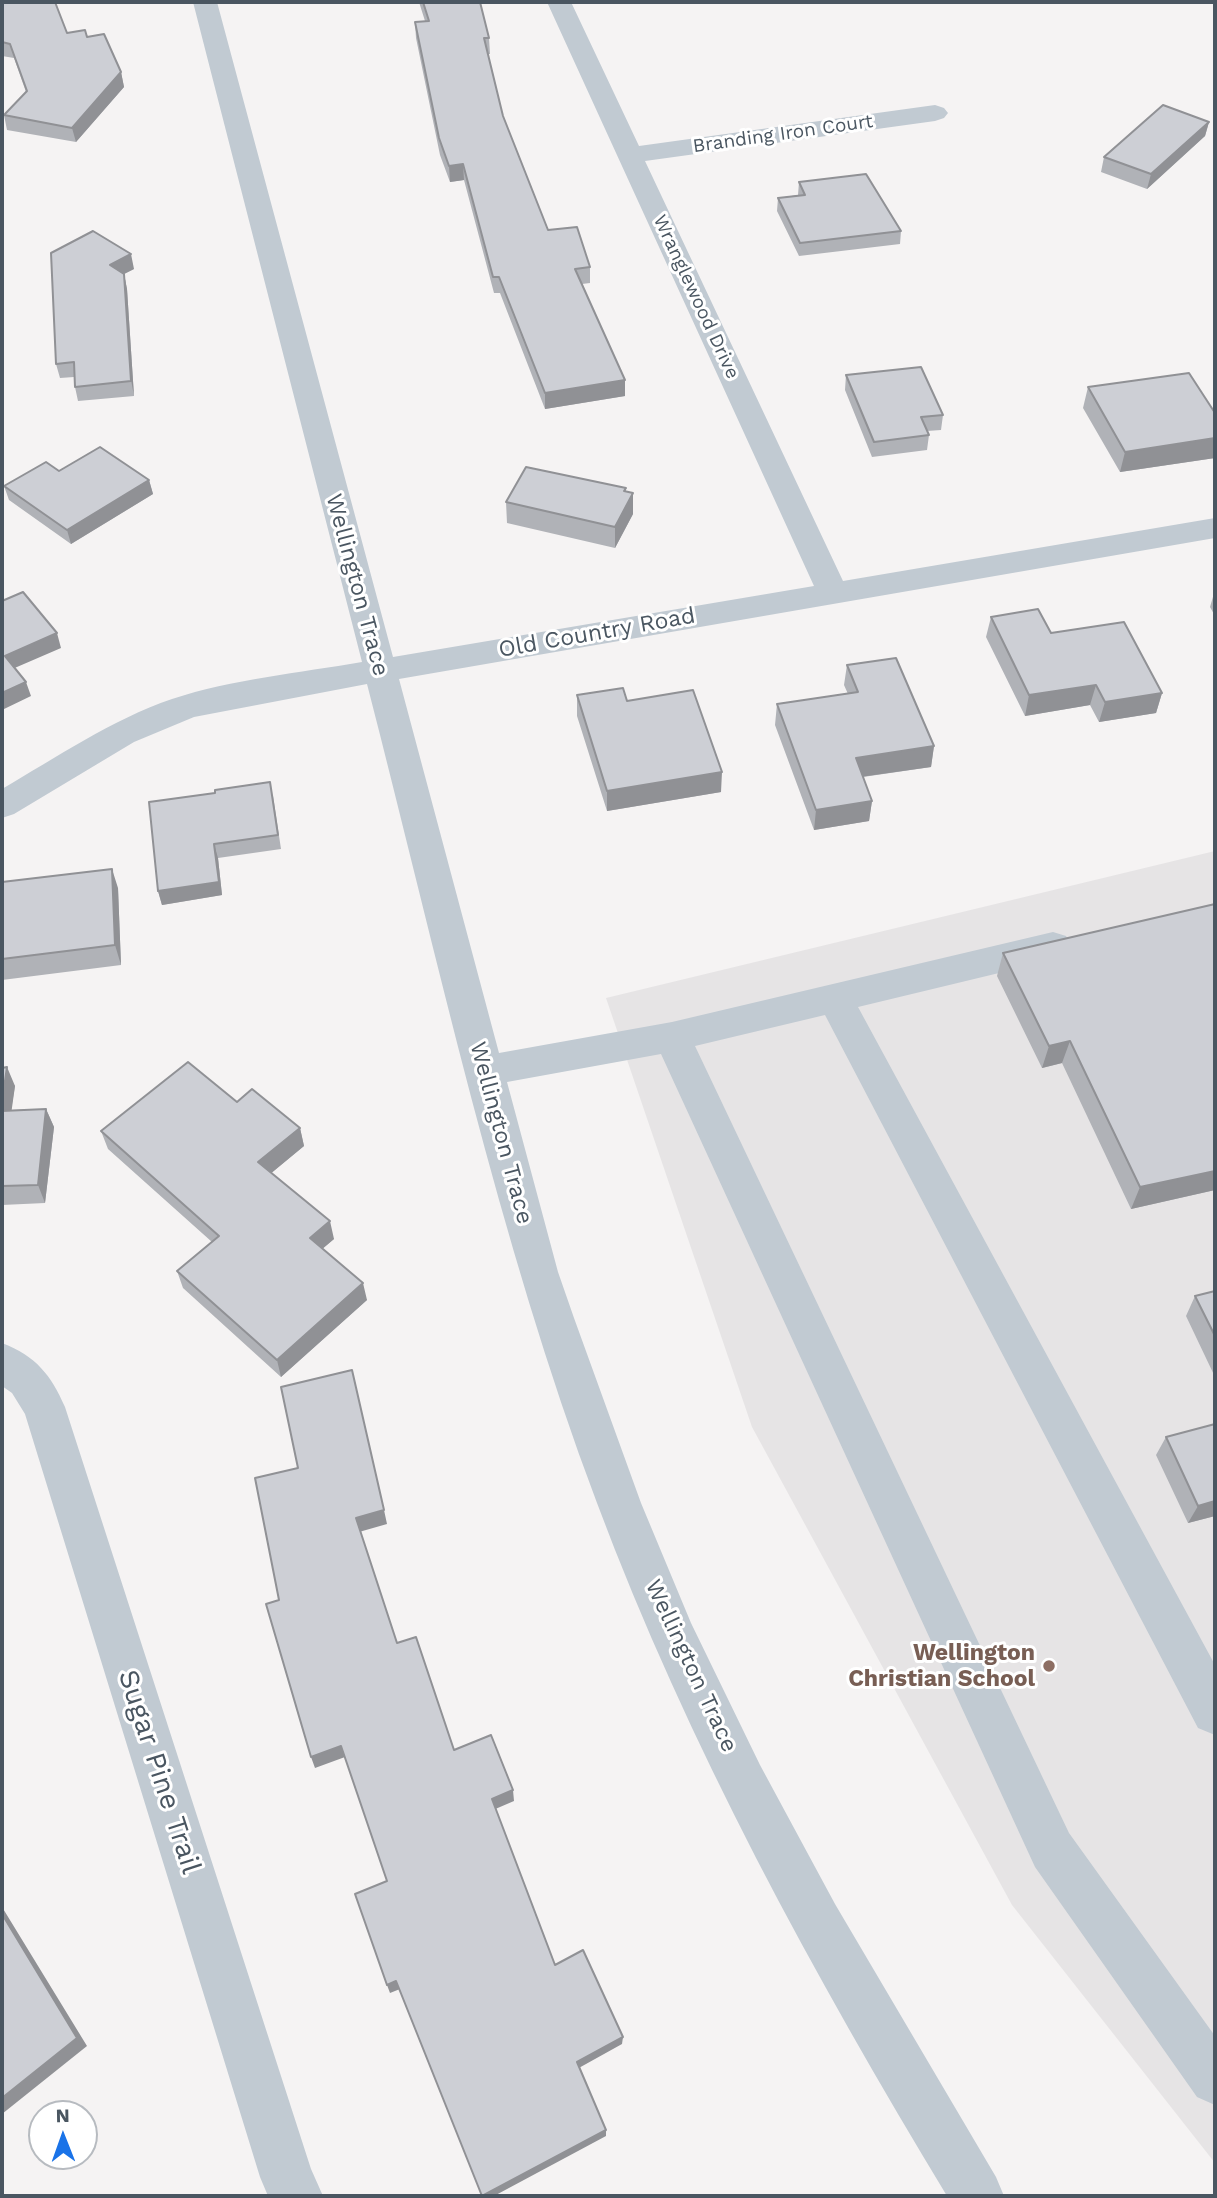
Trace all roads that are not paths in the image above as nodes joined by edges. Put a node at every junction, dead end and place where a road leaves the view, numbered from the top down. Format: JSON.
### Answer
{"nodes":[{"id":1,"x":205,"y":2,"type":"edge"},
{"id":2,"x":559,"y":2,"type":"edge"},
{"id":3,"x":935,"y":113,"type":"dead end"},
{"id":4,"x":631,"y":155,"type":"junction"},
{"id":5,"x":1215,"y":528,"type":"edge"},
{"id":6,"x":833,"y":593,"type":"junction"},
{"id":7,"x":379,"y":670,"type":"junction"},
{"id":8,"x":2,"y":805,"type":"edge"},
{"id":9,"x":1083,"y":939,"type":"edge"},
{"id":10,"x":835,"y":999,"type":"junction"},
{"id":11,"x":672,"y":1037,"type":"junction"},
{"id":12,"x":484,"y":1071,"type":"junction"},
{"id":13,"x":2,"y":1362,"type":"edge"},
{"id":14,"x":1215,"y":1712,"type":"edge"},
{"id":15,"x":1215,"y":2079,"type":"edge"},
{"id":16,"x":282,"y":2190,"type":"edge"},
{"id":17,"x":977,"y":2196,"type":"edge"}],
"edges":[{"from":1,"to":7,"type":"street","name":"Wellington Trace"},
{"from":2,"to":4,"type":"street","name":"Wranglewood Drive"},
{"from":3,"to":4,"type":"street","name":"Branding Iron Court"},
{"from":4,"to":6,"type":"street","name":"Wranglewood Drive"},
{"from":5,"to":6,"type":"street","name":"Old Country Road"},
{"from":6,"to":7,"type":"street","name":"Old Country Road"},
{"from":7,"to":8,"type":"street","name":"Old Country Road"},
{"from":7,"to":12,"type":"street","name":"Wellington Trace"},
{"from":9,"to":10,"type":"street"},
{"from":10,"to":11,"type":"street"},
{"from":10,"to":14,"type":"street"},
{"from":11,"to":12,"type":"street"},
{"from":11,"to":15,"type":"street"},
{"from":12,"to":17,"type":"street","name":"Wellington Trace"},
{"from":13,"to":16,"type":"street","name":"Sugar Pine Trail"}]}
